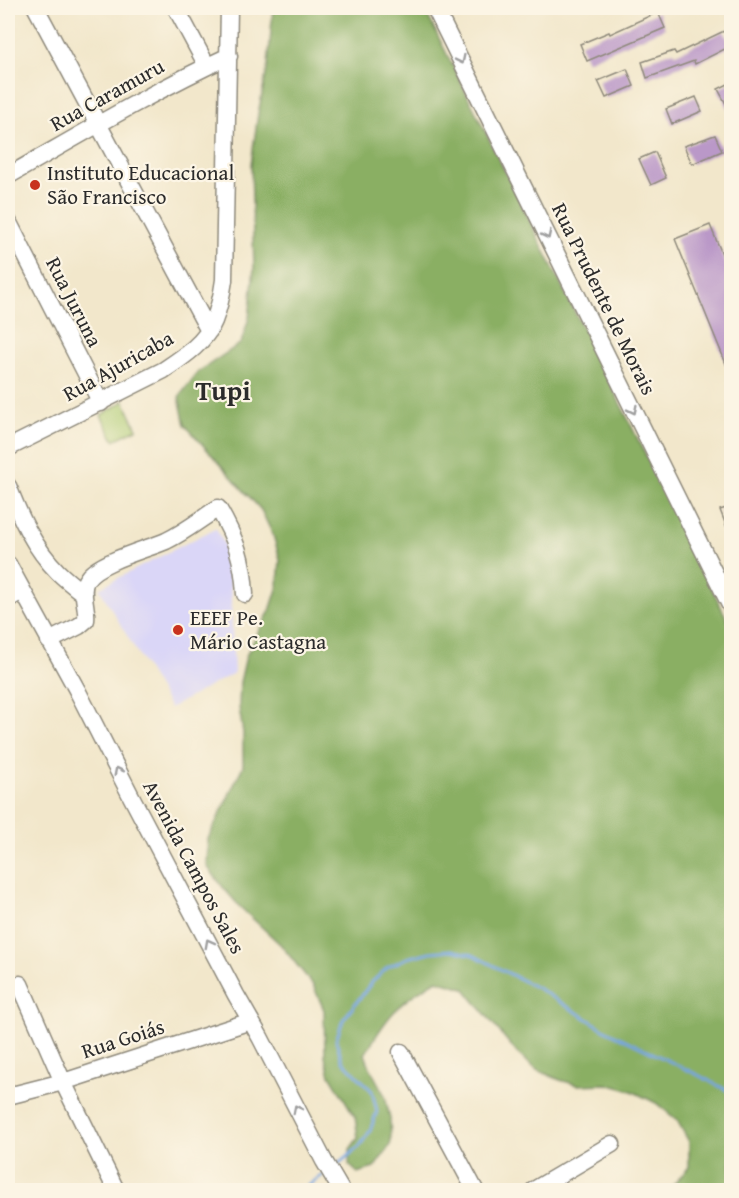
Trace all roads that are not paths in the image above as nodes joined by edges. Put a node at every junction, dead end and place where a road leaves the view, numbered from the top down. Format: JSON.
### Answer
{"nodes":[{"id":1,"x":36,"y":8,"type":"edge"},
{"id":2,"x":176,"y":8,"type":"edge"},
{"id":3,"x":229,"y":8,"type":"edge"},
{"id":4,"x":435,"y":8,"type":"edge"},
{"id":5,"x":229,"y":56,"type":"junction"},
{"id":6,"x":207,"y":66,"type":"junction"},
{"id":7,"x":98,"y":125,"type":"junction"},
{"id":8,"x":8,"y":176,"type":"edge"},
{"id":9,"x":8,"y":221,"type":"edge"},
{"id":10,"x":209,"y":331,"type":"junction"},
{"id":11,"x":101,"y":403,"type":"junction"},
{"id":12,"x":8,"y":448,"type":"edge"},
{"id":13,"x":8,"y":486,"type":"edge"},
{"id":14,"x":8,"y":564,"type":"edge"},
{"id":15,"x":84,"y":594,"type":"junction"},
{"id":16,"x":245,"y":594,"type":"dead end"},
{"id":17,"x":15,"y":595,"type":"edge"},
{"id":18,"x":732,"y":609,"type":"edge"},
{"id":19,"x":49,"y":641,"type":"junction"},
{"id":20,"x":20,"y":984,"type":"dead end"},
{"id":21,"x":251,"y":1021,"type":"junction"},
{"id":22,"x":401,"y":1052,"type":"dead end"},
{"id":23,"x":63,"y":1082,"type":"junction"},
{"id":24,"x":8,"y":1096,"type":"edge"},
{"id":25,"x":612,"y":1144,"type":"dead end"},
{"id":26,"x":338,"y":1187,"type":"edge"},
{"id":27,"x":116,"y":1191,"type":"edge"},
{"id":28,"x":475,"y":1191,"type":"edge"},
{"id":29,"x":534,"y":1191,"type":"edge"}],
"edges":[{"from":1,"to":7,"type":"street"},
{"from":2,"to":6,"type":"street"},
{"from":3,"to":5,"type":"street","name":"Rua Ajuricaba"},
{"from":4,"to":18,"type":"street","name":"Rua Prudente de Morais","one_way":true},
{"from":5,"to":6,"type":"street","name":"Rua Caramuru"},
{"from":5,"to":10,"type":"street","name":"Rua Ajuricaba"},
{"from":6,"to":7,"type":"street","name":"Rua Caramuru"},
{"from":7,"to":8,"type":"street","name":"Rua Caramuru"},
{"from":7,"to":10,"type":"street"},
{"from":9,"to":11,"type":"street","name":"Rua Juruna"},
{"from":10,"to":11,"type":"street","name":"Rua Ajuricaba"},
{"from":11,"to":12,"type":"street","name":"Rua Ajuricaba"},
{"from":13,"to":15,"type":"street"},
{"from":14,"to":17,"type":"street","name":"Avenida Campos Sales"},
{"from":15,"to":16,"type":"street"},
{"from":15,"to":19,"type":"street"},
{"from":17,"to":19,"type":"street","name":"Avenida Campos Sales"},
{"from":21,"to":19,"type":"street","name":"Avenida Campos Sales","one_way":true},
{"from":20,"to":23,"type":"street"},
{"from":21,"to":23,"type":"street","name":"Rua Goiás"},
{"from":26,"to":21,"type":"street","name":"Avenida Campos Sales","one_way":true},
{"from":22,"to":28,"type":"street"},
{"from":23,"to":24,"type":"street","name":"Rua Goiás"},
{"from":23,"to":27,"type":"street"},
{"from":25,"to":29,"type":"street"}]}
